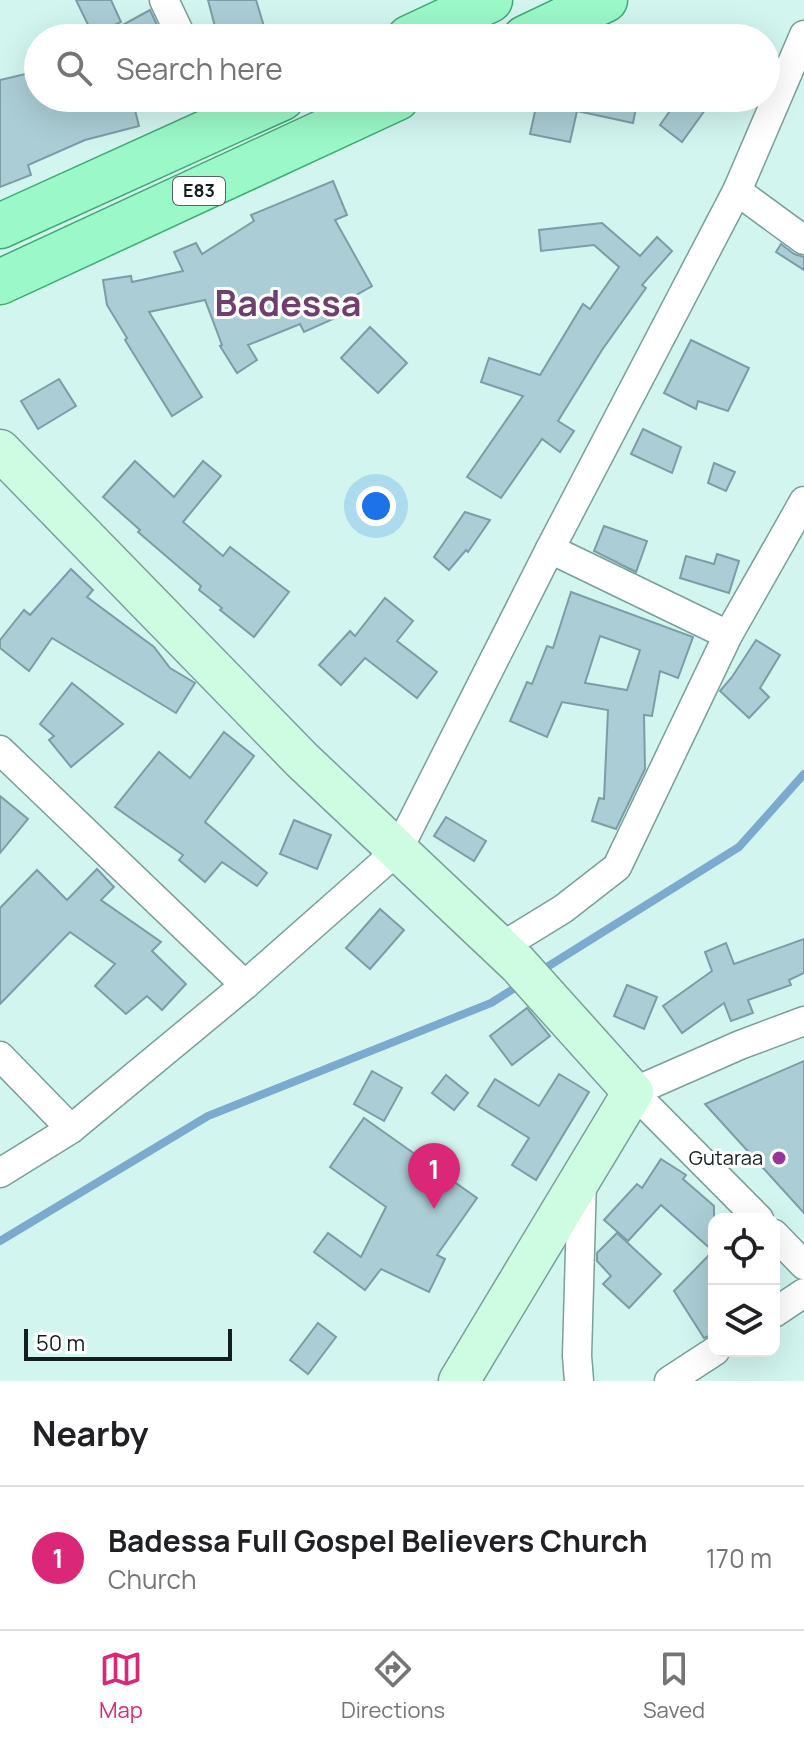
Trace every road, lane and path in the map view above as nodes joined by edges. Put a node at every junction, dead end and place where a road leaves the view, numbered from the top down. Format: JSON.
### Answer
{"nodes":[{"id":1,"x":164,"y":0,"type":"edge"},
{"id":2,"x":490,"y":0,"type":"edge"},
{"id":3,"x":605,"y":0,"type":"edge"},
{"id":4,"x":175,"y":24,"type":"edge"},
{"id":5,"x":439,"y":24,"type":"edge"},
{"id":6,"x":554,"y":24,"type":"edge"},
{"id":7,"x":804,"y":35,"type":"edge"},
{"id":8,"x":780,"y":91,"type":"edge"},
{"id":9,"x":216,"y":112,"type":"edge"},
{"id":10,"x":367,"y":112,"type":"edge"},
{"id":11,"x":771,"y":112,"type":"edge"},
{"id":12,"x":737,"y":191,"type":"junction"},
{"id":13,"x":0,"y":226,"type":"edge"},
{"id":14,"x":804,"y":240,"type":"edge"},
{"id":15,"x":0,"y":282,"type":"edge"},
{"id":16,"x":0,"y":450,"type":"edge"},
{"id":17,"x":804,"y":501,"type":"edge"},
{"id":18,"x":550,"y":549,"type":"junction"},
{"id":19,"x":728,"y":635,"type":"junction"},
{"id":20,"x":0,"y":750,"type":"edge"},
{"id":21,"x":398,"y":850,"type":"junction"},
{"id":22,"x":509,"y":956,"type":"junction"},
{"id":23,"x":245,"y":985,"type":"junction"},
{"id":24,"x":804,"y":1021,"type":"edge"},
{"id":25,"x":0,"y":1056,"type":"edge"},
{"id":26,"x":633,"y":1092,"type":"junction"},
{"id":27,"x":71,"y":1129,"type":"junction"},
{"id":28,"x":0,"y":1173,"type":"edge"},
{"id":29,"x":582,"y":1175,"type":"junction"},
{"id":30,"x":753,"y":1213,"type":"edge"},
{"id":31,"x":780,"y":1240,"type":"edge"},
{"id":32,"x":804,"y":1265,"type":"edge"},
{"id":33,"x":804,"y":1293,"type":"edge"},
{"id":34,"x":780,"y":1309,"type":"edge"},
{"id":35,"x":708,"y":1356,"type":"edge"},
{"id":36,"x":459,"y":1381,"type":"edge"},
{"id":37,"x":579,"y":1381,"type":"edge"},
{"id":38,"x":669,"y":1381,"type":"edge"}],
"edges":[{"from":1,"to":4,"type":"street"},
{"from":2,"to":5,"type":"main road"},
{"from":3,"to":6,"type":"main road"},
{"from":7,"to":8,"type":"street"},
{"from":9,"to":13,"type":"main road","number":"E83"},
{"from":10,"to":15,"type":"main road","number":"E83"},
{"from":11,"to":12,"type":"street"},
{"from":12,"to":14,"type":"street"},
{"from":12,"to":18,"type":"street"},
{"from":16,"to":21,"type":"street"},
{"from":17,"to":19,"type":"street"},
{"from":18,"to":19,"type":"street"},
{"from":18,"to":21,"type":"street"},
{"from":19,"to":22,"type":"street"},
{"from":20,"to":23,"type":"street"},
{"from":21,"to":22,"type":"street"},
{"from":21,"to":23,"type":"street"},
{"from":22,"to":26,"type":"street"},
{"from":23,"to":27,"type":"street"},
{"from":24,"to":26,"type":"street"},
{"from":25,"to":27,"type":"street"},
{"from":26,"to":29,"type":"street"},
{"from":26,"to":30,"type":"street"},
{"from":27,"to":28,"type":"street"},
{"from":29,"to":36,"type":"street"},
{"from":29,"to":37,"type":"street"},
{"from":31,"to":32,"type":"street"},
{"from":33,"to":34,"type":"street"},
{"from":35,"to":38,"type":"street"}]}
